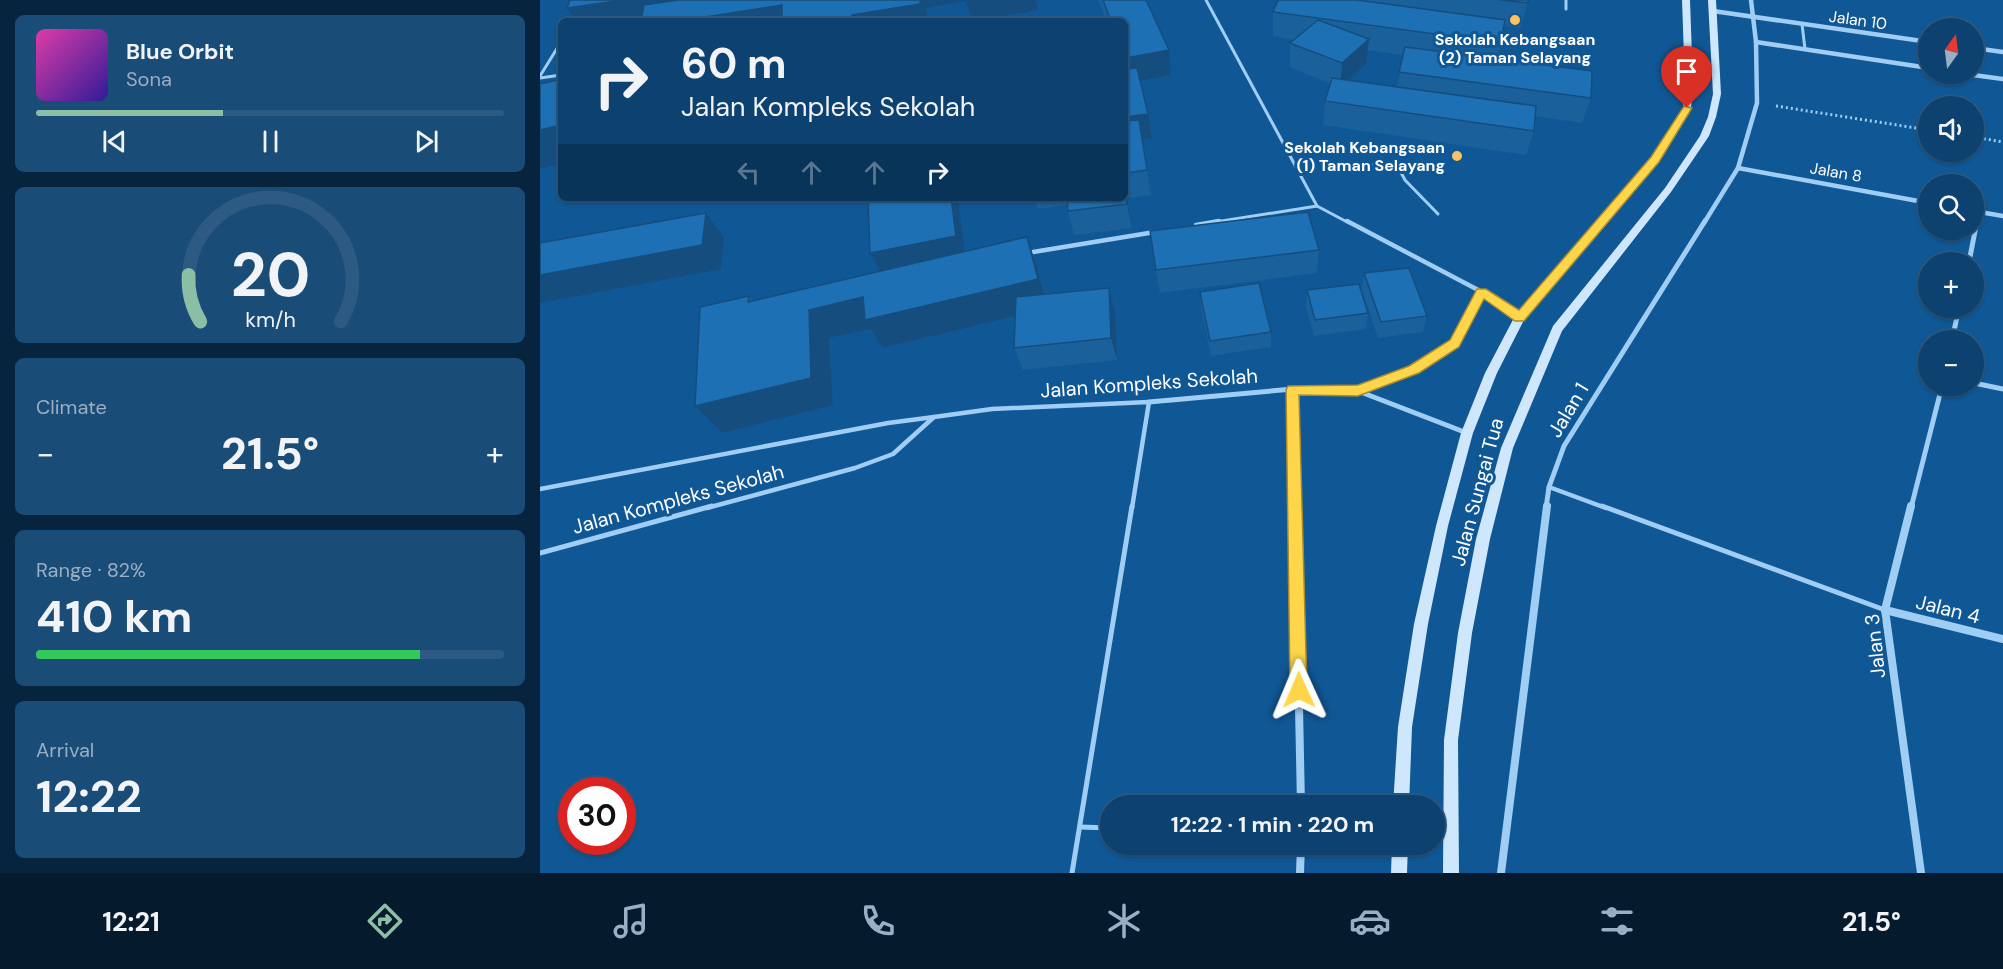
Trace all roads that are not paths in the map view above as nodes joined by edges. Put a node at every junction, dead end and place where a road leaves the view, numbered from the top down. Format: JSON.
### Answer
{"nodes":[{"id":1,"x":1206,"y":0,"type":"edge"},
{"id":2,"x":1566,"y":0,"type":"edge"},
{"id":3,"x":1686,"y":0,"type":"edge"},
{"id":4,"x":1751,"y":0,"type":"edge"},
{"id":5,"x":1712,"y":6,"type":"edge"},
{"id":6,"x":1566,"y":9,"type":"dead end"},
{"id":7,"x":1753,"y":17,"type":"junction"},
{"id":8,"x":1802,"y":24,"type":"junction"},
{"id":9,"x":1918,"y":40,"type":"edge"},
{"id":10,"x":1756,"y":42,"type":"junction"},
{"id":11,"x":558,"y":47,"type":"edge"},
{"id":12,"x":1805,"y":49,"type":"junction"},
{"id":13,"x":1984,"y":49,"type":"edge"},
{"id":14,"x":2003,"y":52,"type":"edge"},
{"id":15,"x":1918,"y":66,"type":"edge"},
{"id":16,"x":558,"y":75,"type":"edge"},
{"id":17,"x":1984,"y":76,"type":"edge"},
{"id":18,"x":540,"y":77,"type":"edge"},
{"id":19,"x":2003,"y":79,"type":"edge"},
{"id":20,"x":1361,"y":164,"type":"dead end"},
{"id":21,"x":1398,"y":167,"type":"junction"},
{"id":22,"x":1738,"y":168,"type":"junction"},
{"id":23,"x":1434,"y":171,"type":"dead end"},
{"id":24,"x":1918,"y":200,"type":"edge"},
{"id":25,"x":1317,"y":206,"type":"junction"},
{"id":26,"x":1984,"y":212,"type":"edge"},
{"id":27,"x":1438,"y":214,"type":"dead end"},
{"id":28,"x":2003,"y":216,"type":"edge"},
{"id":29,"x":1188,"y":227,"type":"edge"},
{"id":30,"x":1165,"y":230,"type":"edge"},
{"id":31,"x":1024,"y":253,"type":"edge"},
{"id":32,"x":1482,"y":292,"type":"junction"},
{"id":33,"x":1520,"y":317,"type":"junction"},
{"id":34,"x":1984,"y":385,"type":"edge"},
{"id":35,"x":2003,"y":389,"type":"edge"},
{"id":36,"x":1293,"y":390,"type":"junction"},
{"id":37,"x":1358,"y":391,"type":"junction"},
{"id":38,"x":1939,"y":396,"type":"edge"},
{"id":39,"x":1149,"y":402,"type":"junction"},
{"id":40,"x":934,"y":417,"type":"junction"},
{"id":41,"x":1467,"y":433,"type":"junction"},
{"id":42,"x":1549,"y":487,"type":"junction"},
{"id":43,"x":540,"y":489,"type":"edge"},
{"id":44,"x":540,"y":554,"type":"edge"},
{"id":45,"x":1885,"y":610,"type":"junction"},
{"id":46,"x":2003,"y":639,"type":"edge"},
{"id":47,"x":1301,"y":795,"type":"edge"},
{"id":48,"x":1402,"y":795,"type":"edge"},
{"id":49,"x":1080,"y":827,"type":"junction"},
{"id":50,"x":1100,"y":828,"type":"edge"},
{"id":51,"x":1301,"y":855,"type":"edge"},
{"id":52,"x":1400,"y":855,"type":"edge"},
{"id":53,"x":1453,"y":872,"type":"edge"},
{"id":54,"x":1072,"y":873,"type":"edge"},
{"id":55,"x":1300,"y":873,"type":"edge"},
{"id":56,"x":1399,"y":873,"type":"edge"},
{"id":57,"x":1502,"y":873,"type":"edge"},
{"id":58,"x":1921,"y":873,"type":"edge"}],
"edges":[{"from":1,"to":25,"type":"lane"},
{"from":2,"to":6,"type":"lane"},
{"from":3,"to":33,"type":"main road","name":"Jalan Sungai Tua"},
{"from":4,"to":7,"type":"street","name":"Jalan 1"},
{"from":5,"to":7,"type":"street","name":"Jalan 10"},
{"from":5,"to":53,"type":"main road","name":"Jalan Sungai Tua"},
{"from":7,"to":8,"type":"street","name":"Jalan 10"},
{"from":7,"to":10,"type":"street","name":"Jalan 1"},
{"from":8,"to":9,"type":"street","name":"Jalan 10"},
{"from":8,"to":12,"type":"lane"},
{"from":10,"to":12,"type":"street"},
{"from":10,"to":22,"type":"street","name":"Jalan 1"},
{"from":11,"to":18,"type":"lane"},
{"from":12,"to":15,"type":"street"},
{"from":13,"to":14,"type":"street"},
{"from":16,"to":18,"type":"lane"},
{"from":17,"to":19,"type":"street"},
{"from":20,"to":21,"type":"lane"},
{"from":21,"to":23,"type":"lane"},
{"from":21,"to":27,"type":"lane"},
{"from":22,"to":24,"type":"street","name":"Jalan 8"},
{"from":22,"to":42,"type":"street","name":"Jalan 1"},
{"from":25,"to":29,"type":"lane"},
{"from":25,"to":32,"type":"lane"},
{"from":26,"to":28,"type":"street"},
{"from":30,"to":31,"type":"lane"},
{"from":32,"to":33,"type":"lane"},
{"from":32,"to":37,"type":"lane"},
{"from":33,"to":41,"type":"main road","name":"Jalan Sungai Tua"},
{"from":34,"to":35,"type":"street"},
{"from":36,"to":37,"type":"street","name":"Jalan Kompleks Sekolah"},
{"from":36,"to":39,"type":"street","name":"Jalan Kompleks Sekolah"},
{"from":36,"to":47,"type":"street"},
{"from":37,"to":41,"type":"street","name":"Jalan Kompleks Sekolah"},
{"from":38,"to":45,"type":"street","name":"Jalan 3"},
{"from":39,"to":40,"type":"lane","name":"Jalan Kompleks Sekolah"},
{"from":39,"to":49,"type":"lane"},
{"from":40,"to":43,"type":"lane","name":"Jalan Kompleks Sekolah"},
{"from":40,"to":44,"type":"lane","name":"Jalan Kompleks Sekolah"},
{"from":41,"to":48,"type":"main road","name":"Jalan Sungai Tua"},
{"from":42,"to":45,"type":"lane"},
{"from":42,"to":57,"type":"street","name":"Jalan 1"},
{"from":45,"to":46,"type":"street","name":"Jalan 4"},
{"from":45,"to":58,"type":"street","name":"Jalan 3"},
{"from":49,"to":50,"type":"lane"},
{"from":49,"to":54,"type":"lane"},
{"from":51,"to":55,"type":"street"},
{"from":52,"to":56,"type":"main road"}]}
